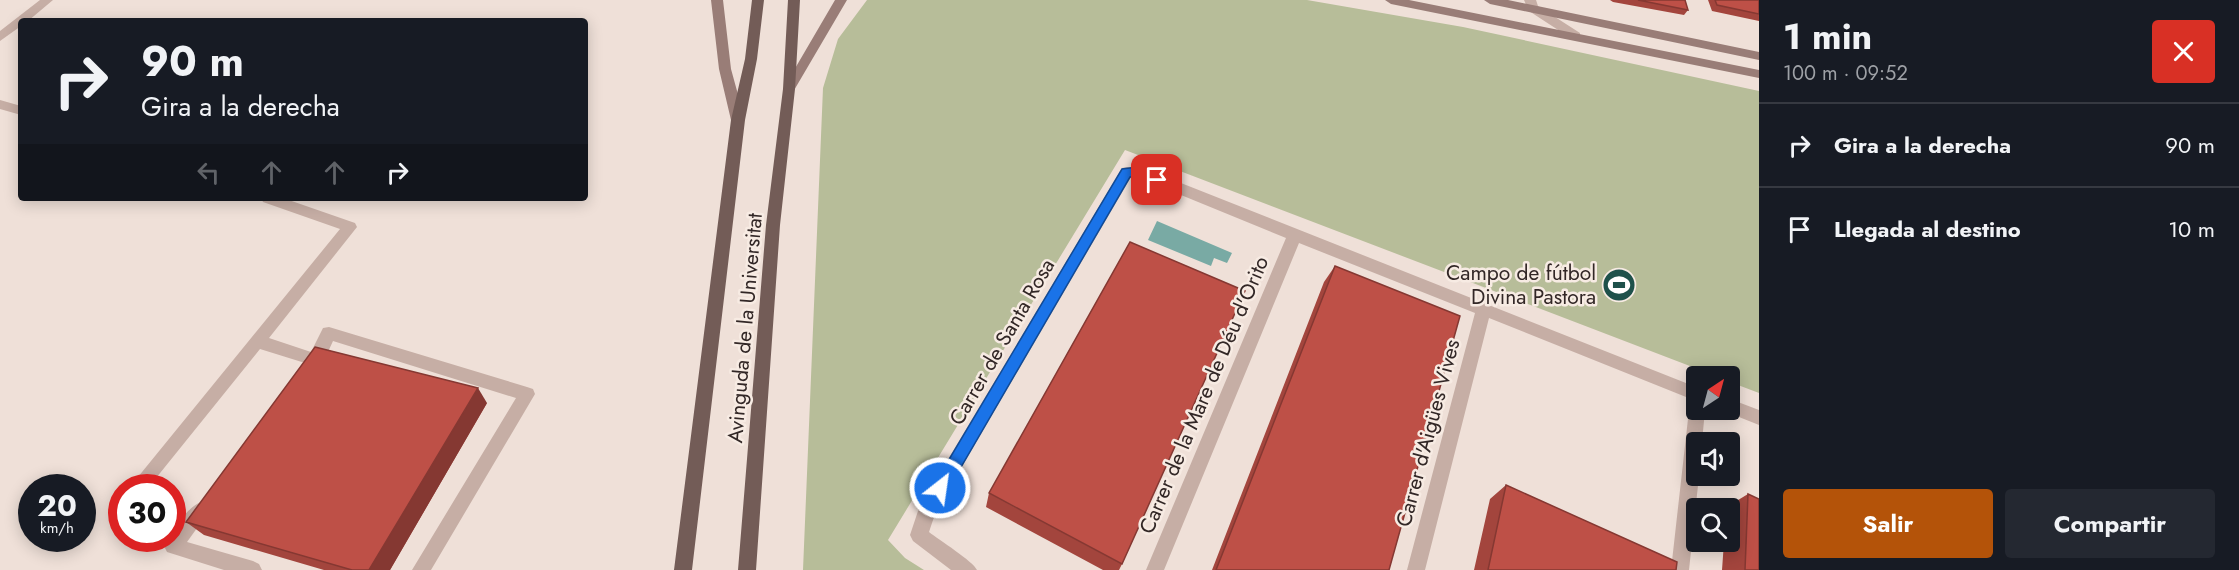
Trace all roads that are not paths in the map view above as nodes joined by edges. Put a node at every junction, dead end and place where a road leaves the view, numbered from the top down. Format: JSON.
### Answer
{"nodes":[{"id":1,"x":47,"y":0,"type":"edge"},
{"id":2,"x":717,"y":0,"type":"edge"},
{"id":3,"x":758,"y":0,"type":"edge"},
{"id":4,"x":795,"y":0,"type":"edge"},
{"id":5,"x":842,"y":0,"type":"edge"},
{"id":6,"x":1391,"y":0,"type":"edge"},
{"id":7,"x":1490,"y":0,"type":"edge"},
{"id":8,"x":1532,"y":4,"type":"edge"},
{"id":9,"x":24,"y":18,"type":"edge"},
{"id":10,"x":18,"y":23,"type":"edge"},
{"id":11,"x":1576,"y":36,"type":"junction"},
{"id":12,"x":0,"y":37,"type":"edge"},
{"id":13,"x":1759,"y":56,"type":"edge"},
{"id":14,"x":1759,"y":74,"type":"edge"},
{"id":15,"x":789,"y":89,"type":"junction"},
{"id":16,"x":0,"y":104,"type":"edge"},
{"id":17,"x":18,"y":110,"type":"edge"},
{"id":18,"x":738,"y":120,"type":"junction"},
{"id":19,"x":276,"y":201,"type":"edge"},
{"id":20,"x":1294,"y":237,"type":"junction"},
{"id":21,"x":1484,"y":308,"type":"junction"},
{"id":22,"x":257,"y":340,"type":"junction"},
{"id":23,"x":316,"y":360,"type":"junction"},
{"id":24,"x":302,"y":378,"type":"edge"},
{"id":25,"x":1686,"y":390,"type":"edge"},
{"id":26,"x":1740,"y":410,"type":"edge"},
{"id":27,"x":1759,"y":418,"type":"edge"},
{"id":28,"x":1696,"y":420,"type":"edge"},
{"id":29,"x":148,"y":474,"type":"edge"},
{"id":30,"x":209,"y":500,"type":"edge"},
{"id":31,"x":254,"y":570,"type":"edge"},
{"id":32,"x":421,"y":570,"type":"edge"},
{"id":33,"x":683,"y":570,"type":"edge"},
{"id":34,"x":747,"y":570,"type":"edge"},
{"id":35,"x":968,"y":570,"type":"edge"},
{"id":36,"x":1155,"y":570,"type":"edge"},
{"id":37,"x":1416,"y":570,"type":"edge"},
{"id":38,"x":1680,"y":570,"type":"edge"}],
"edges":[{"from":1,"to":9,"type":"street"},
{"from":2,"to":18,"type":"street","name":"Avinguda de la Universitat"},
{"from":3,"to":18,"type":"main road","name":"Avinguda de la Universitat"},
{"from":4,"to":15,"type":"main road","name":"Avinguda de la Universitat"},
{"from":5,"to":15,"type":"street","name":"Avinguda de la Universitat"},
{"from":6,"to":11,"type":"street"},
{"from":7,"to":8,"type":"street"},
{"from":8,"to":11,"type":"street"},
{"from":8,"to":13,"type":"street"},
{"from":10,"to":12,"type":"street"},
{"from":11,"to":14,"type":"street"},
{"from":15,"to":34,"type":"main road","name":"Avinguda de la Universitat"},
{"from":16,"to":17,"type":"street"},
{"from":18,"to":33,"type":"main road","name":"Avinguda de la Universitat"},
{"from":19,"to":22,"type":"street"},
{"from":20,"to":21,"type":"street"},
{"from":20,"to":35,"type":"street","name":"Carrer de Santa Rosa"},
{"from":20,"to":36,"type":"street","name":"Carrer de la Mare de Déu d'Orito"},
{"from":21,"to":25,"type":"street"},
{"from":21,"to":37,"type":"street","name":"Carrer d'Aigües Vives"},
{"from":22,"to":23,"type":"street"},
{"from":22,"to":29,"type":"street"},
{"from":23,"to":24,"type":"street"},
{"from":23,"to":32,"type":"street"},
{"from":26,"to":27,"type":"street"},
{"from":28,"to":38,"type":"street"},
{"from":30,"to":31,"type":"street"}]}
